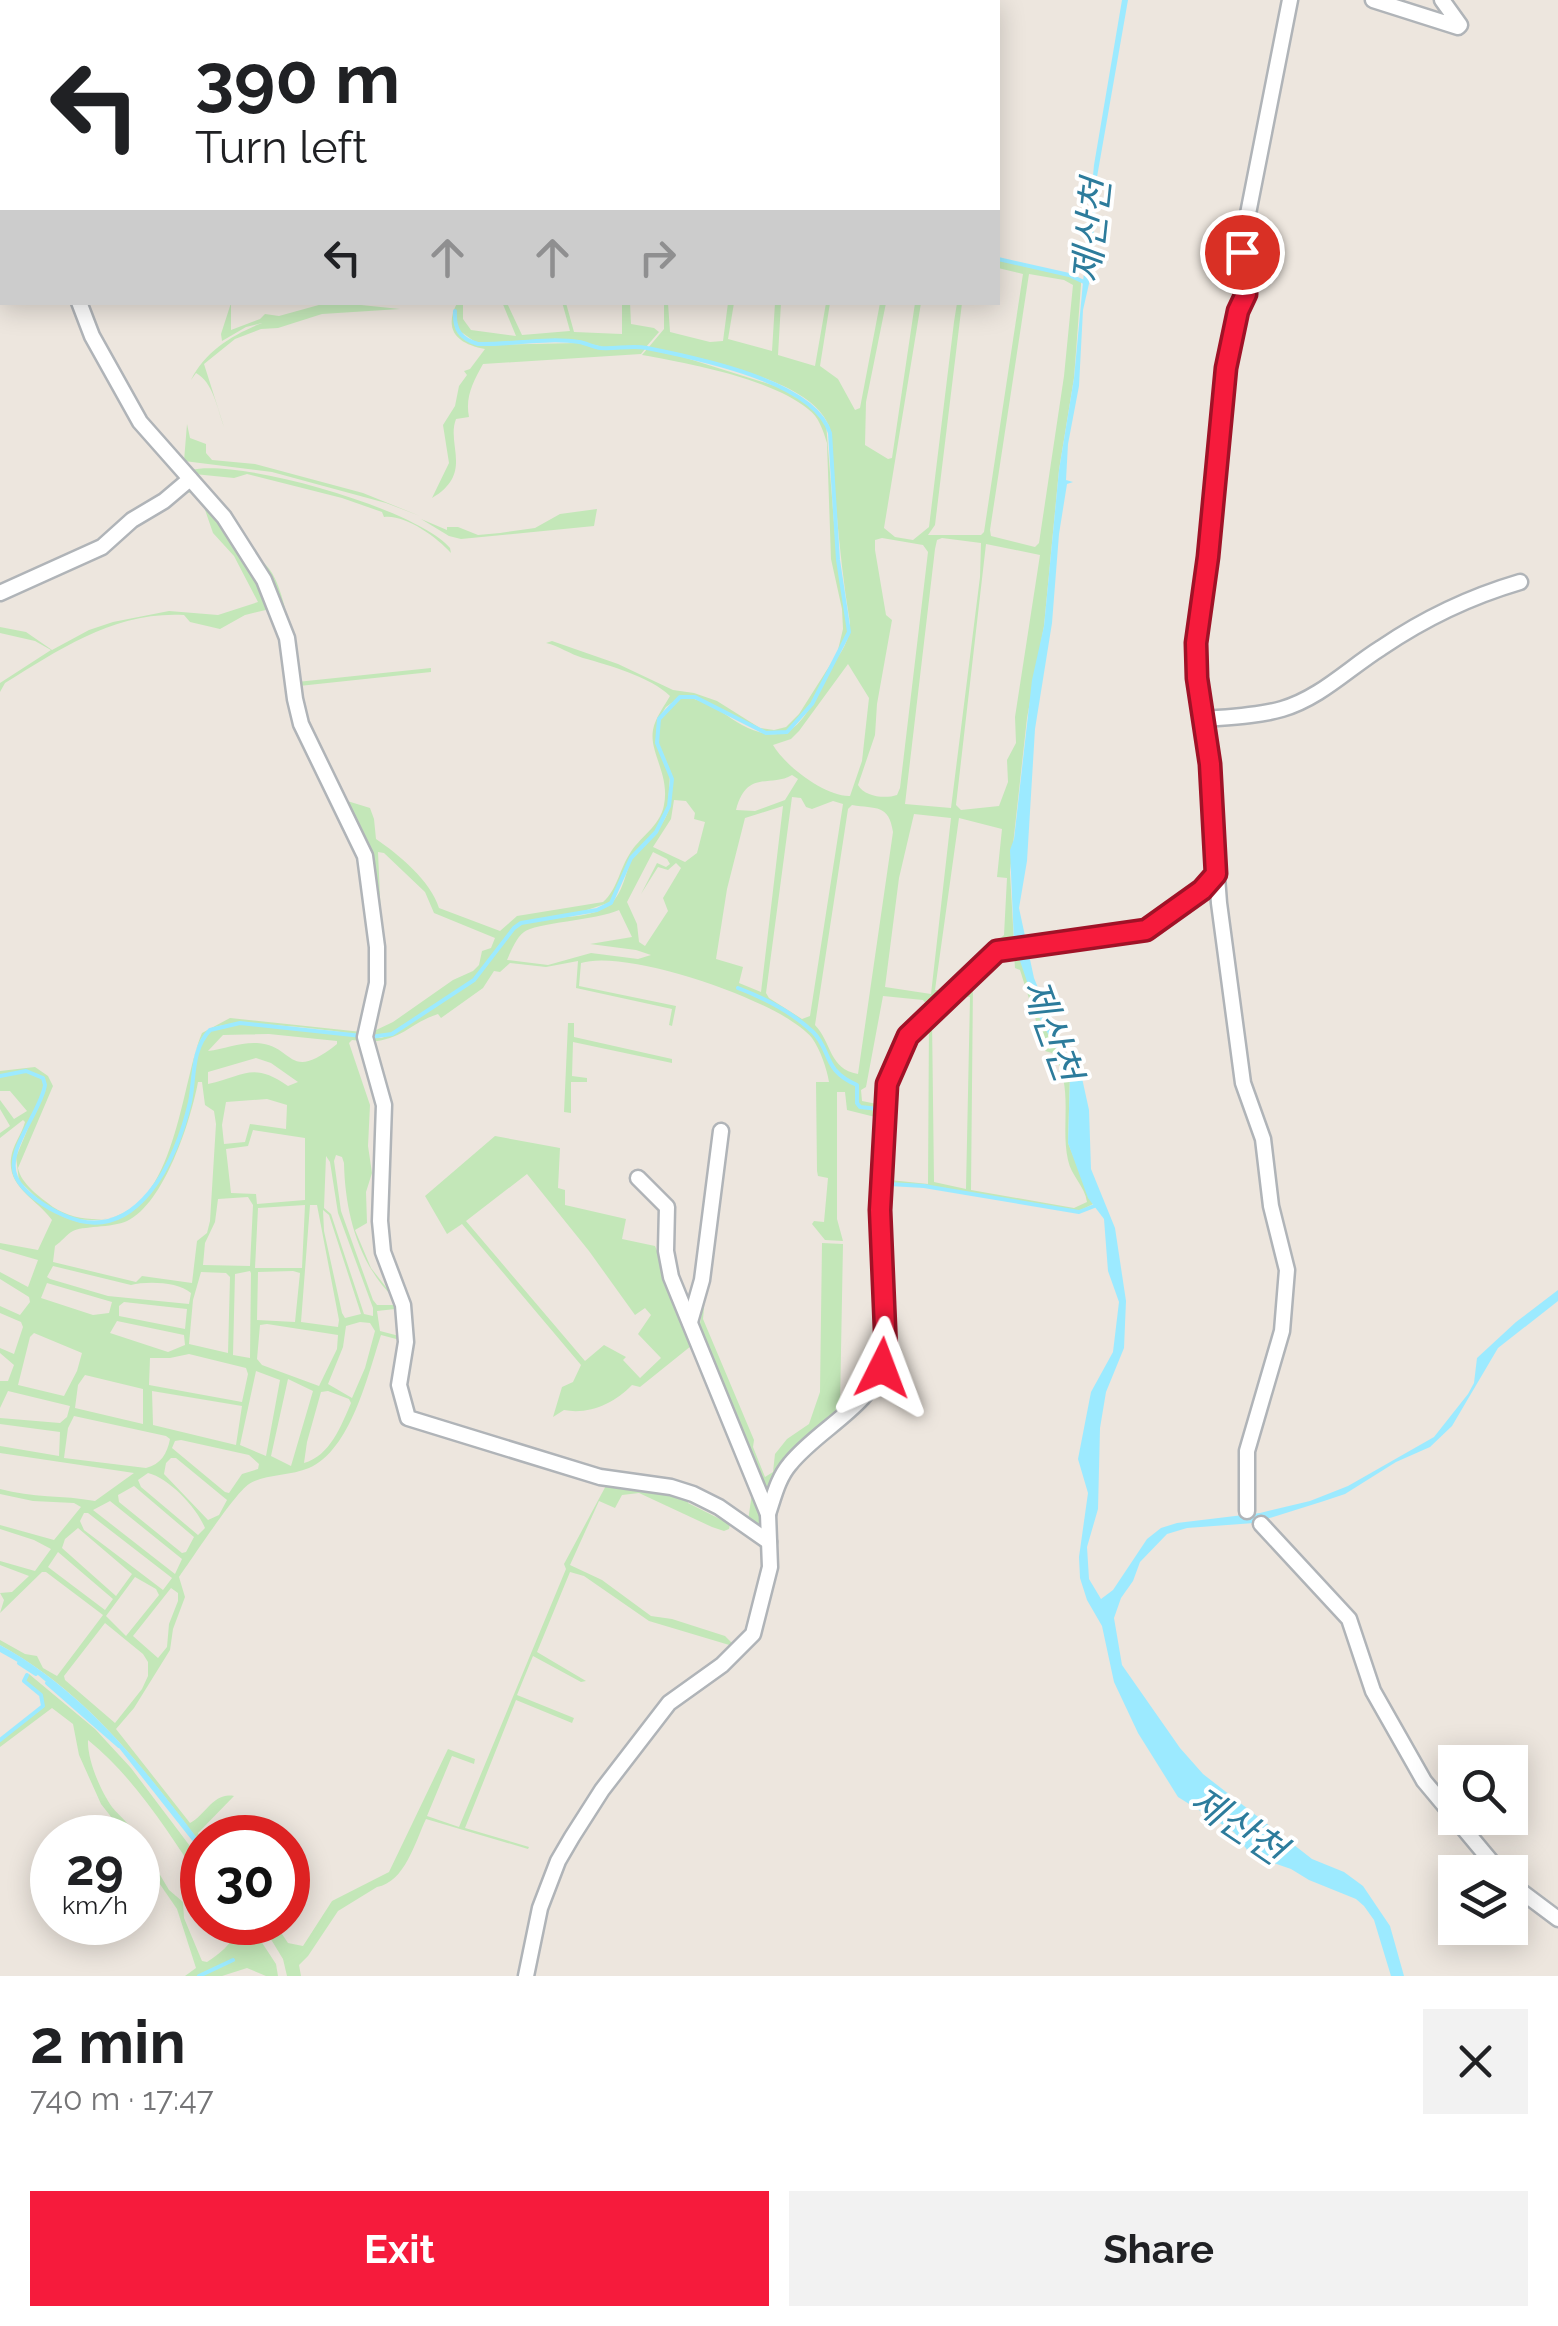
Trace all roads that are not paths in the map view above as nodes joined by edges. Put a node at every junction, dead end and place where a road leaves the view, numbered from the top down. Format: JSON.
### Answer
{"nodes":[{"id":1,"x":1290,"y":0,"type":"edge"},
{"id":2,"x":1373,"y":0,"type":"edge"},
{"id":3,"x":1442,"y":0,"type":"edge"},
{"id":4,"x":80,"y":305,"type":"edge"},
{"id":5,"x":190,"y":478,"type":"junction"},
{"id":6,"x":1520,"y":582,"type":"dead end"},
{"id":7,"x":0,"y":593,"type":"edge"},
{"id":8,"x":1205,"y":720,"type":"junction"},
{"id":9,"x":1216,"y":874,"type":"junction"},
{"id":10,"x":721,"y":1131,"type":"dead end"},
{"id":11,"x":638,"y":1178,"type":"dead end"},
{"id":12,"x":690,"y":1322,"type":"junction"},
{"id":13,"x":1247,"y":1511,"type":"dead end"},
{"id":14,"x":768,"y":1514,"type":"junction"},
{"id":15,"x":1261,"y":1524,"type":"dead end"},
{"id":16,"x":769,"y":1542,"type":"junction"},
{"id":17,"x":1486,"y":1855,"type":"edge"},
{"id":18,"x":1528,"y":1896,"type":"edge"},
{"id":19,"x":1558,"y":1919,"type":"edge"},
{"id":20,"x":526,"y":1976,"type":"edge"}],
"edges":[{"from":1,"to":8,"type":"street"},
{"from":2,"to":3,"type":"street"},
{"from":4,"to":5,"type":"street"},
{"from":5,"to":7,"type":"street"},
{"from":5,"to":16,"type":"street"},
{"from":6,"to":8,"type":"street"},
{"from":8,"to":9,"type":"street"},
{"from":9,"to":13,"type":"street"},
{"from":9,"to":14,"type":"street"},
{"from":10,"to":12,"type":"street"},
{"from":11,"to":12,"type":"street"},
{"from":12,"to":14,"type":"street"},
{"from":14,"to":16,"type":"street"},
{"from":15,"to":17,"type":"street"},
{"from":16,"to":20,"type":"street"},
{"from":18,"to":19,"type":"street"}]}
